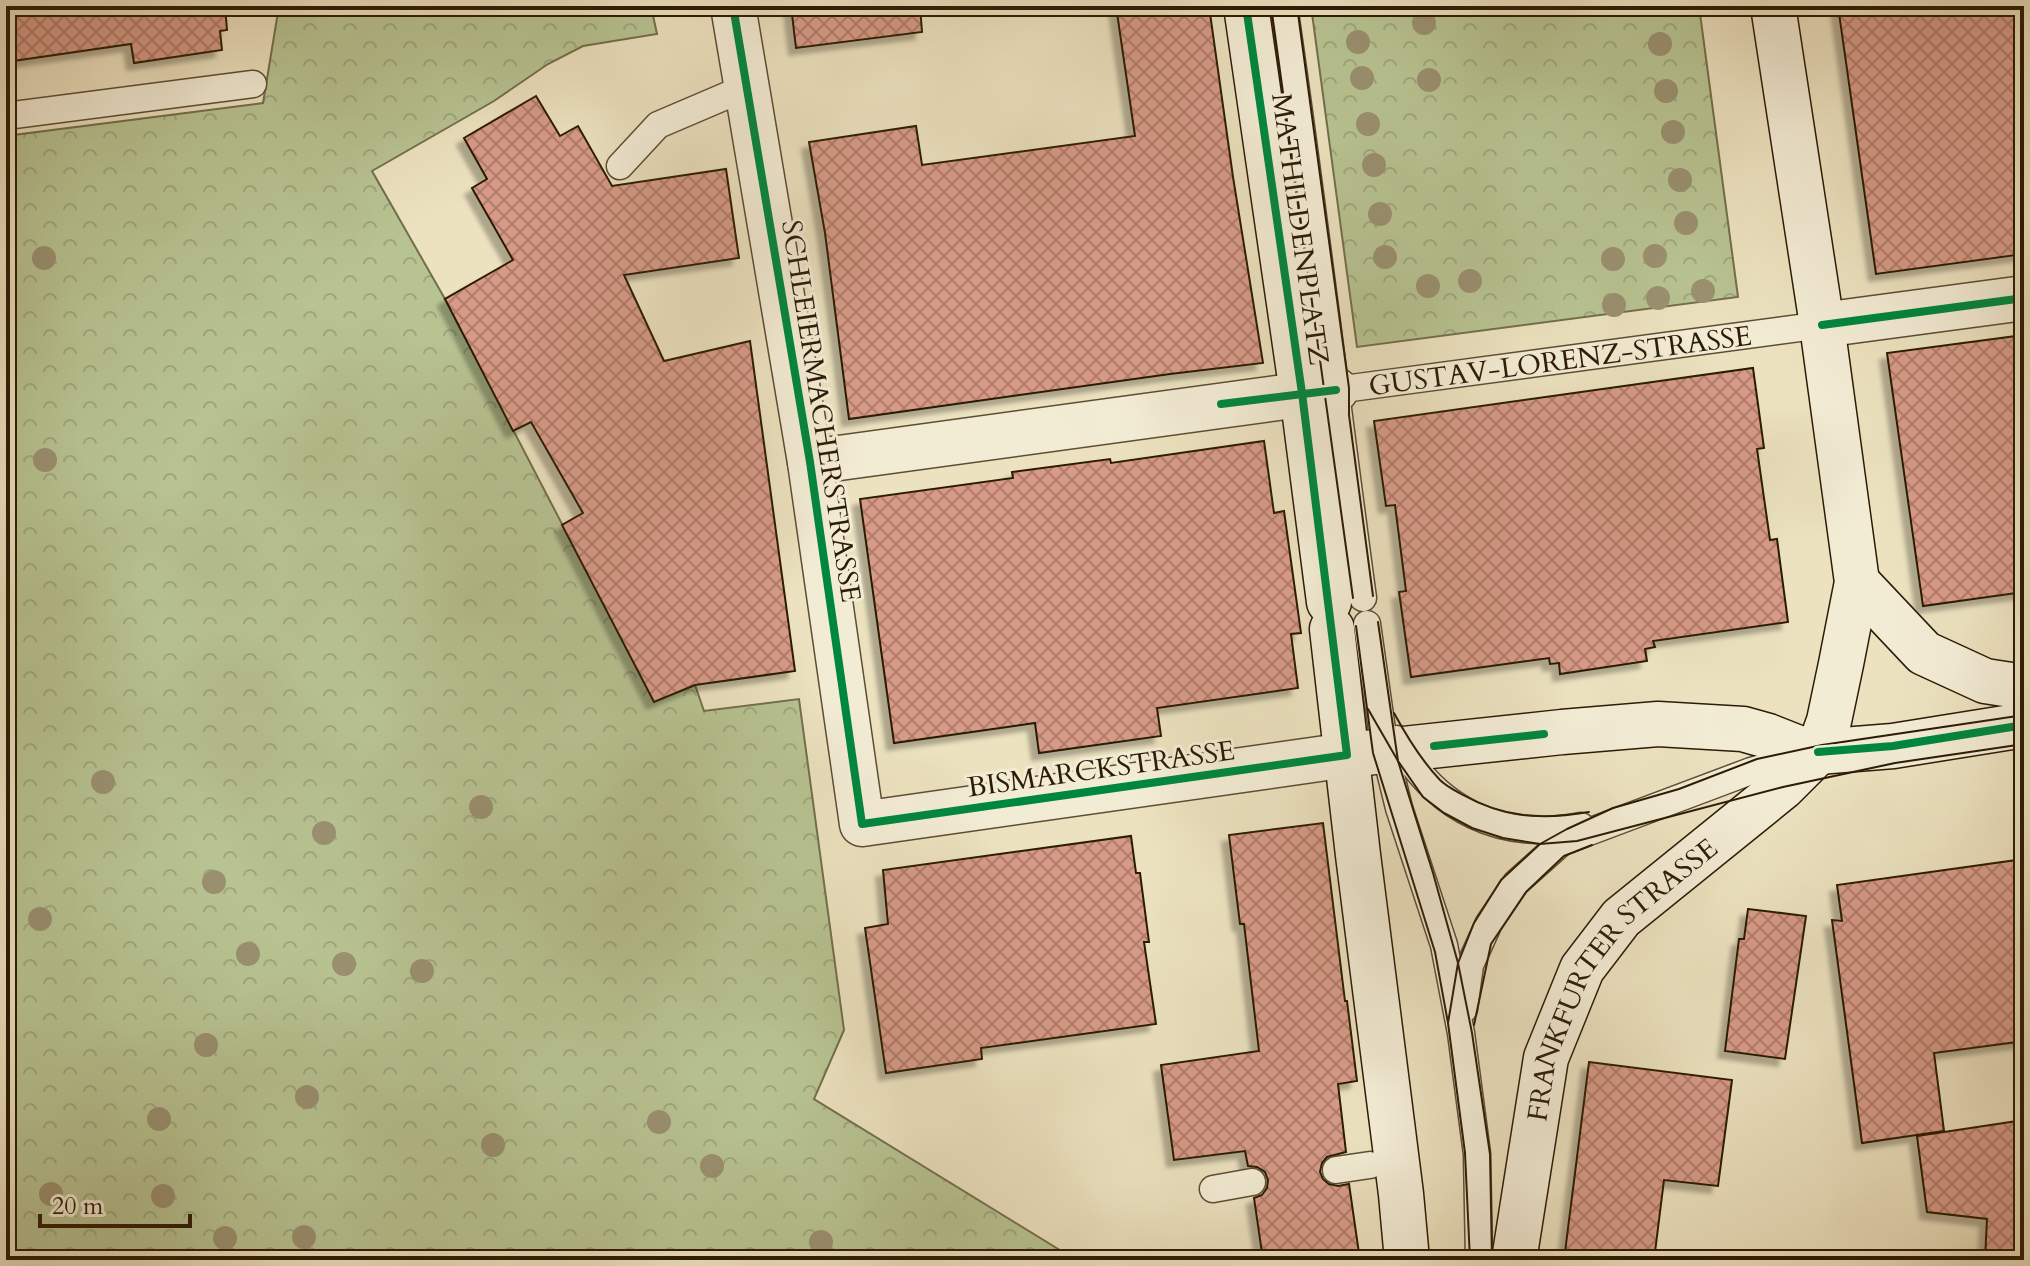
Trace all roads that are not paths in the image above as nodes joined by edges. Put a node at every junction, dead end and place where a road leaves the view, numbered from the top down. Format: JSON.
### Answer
{"nodes":[{"id":1,"x":733,"y":6,"type":"edge"},
{"id":2,"x":1246,"y":6,"type":"edge"},
{"id":3,"x":1284,"y":6,"type":"edge"},
{"id":4,"x":1773,"y":6,"type":"edge"},
{"id":5,"x":253,"y":84,"type":"dead end"},
{"id":6,"x":747,"y":87,"type":"junction"},
{"id":7,"x":6,"y":116,"type":"edge"},
{"id":8,"x":620,"y":166,"type":"dead end"},
{"id":9,"x":2024,"y":298,"type":"edge"},
{"id":10,"x":1822,"y":325,"type":"junction"},
{"id":11,"x":1319,"y":391,"type":"junction"},
{"id":12,"x":810,"y":462,"type":"junction"},
{"id":13,"x":1857,"y":582,"type":"junction"},
{"id":14,"x":1348,"y":613,"type":"junction"},
{"id":15,"x":2024,"y":687,"type":"edge"},
{"id":16,"x":2024,"y":725,"type":"edge"},
{"id":17,"x":1378,"y":752,"type":"junction"},
{"id":18,"x":1818,"y":752,"type":"junction"},
{"id":19,"x":1628,"y":816,"type":"junction"},
{"id":20,"x":862,"y":824,"type":"joint"},
{"id":21,"x":1461,"y":1033,"type":"junction"},
{"id":22,"x":1370,"y":1165,"type":"dead end"},
{"id":23,"x":1336,"y":1170,"type":"dead end"},
{"id":24,"x":1252,"y":1182,"type":"dead end"},
{"id":25,"x":1213,"y":1189,"type":"dead end"},
{"id":26,"x":1407,"y":1260,"type":"edge"},
{"id":27,"x":1479,"y":1260,"type":"edge"},
{"id":28,"x":1514,"y":1260,"type":"edge"}],
"edges":[{"from":1,"to":6,"type":"street","name":"SCHLEIERMACHERSTRASSE"},
{"from":2,"to":11,"type":"street","name":"MATHILDENPLATZ"},
{"from":3,"to":11,"type":"lane","name":"MATHILDENPLATZ"},
{"from":4,"to":10,"type":"street"},
{"from":5,"to":7,"type":"lane"},
{"from":6,"to":8,"type":"lane"},
{"from":6,"to":12,"type":"street","name":"SCHLEIERMACHERSTRASSE"},
{"from":9,"to":10,"type":"street","name":"GUSTAV-LORENZ-STRASSE"},
{"from":10,"to":11,"type":"lane","name":"GUSTAV-LORENZ-STRASSE"},
{"from":10,"to":13,"type":"street"},
{"from":11,"to":12,"type":"street","name":"GUSTAV-LORENZ-STRASSE"},
{"from":11,"to":14,"type":"street","name":"MATHILDENPLATZ"},
{"from":12,"to":20,"type":"street","name":"SCHLEIERMACHERSTRASSE"},
{"from":13,"to":15,"type":"street"},
{"from":13,"to":18,"type":"street"},
{"from":14,"to":17,"type":"street","name":"MATHILDENPLATZ"},
{"from":14,"to":17,"type":"lane","name":"MATHILDENPLATZ"},
{"from":16,"to":18,"type":"street","name":"BISMARCKSTRASSE"},
{"from":17,"to":18,"type":"street","name":"BISMARCKSTRASSE"},
{"from":17,"to":19,"type":"lane"},
{"from":17,"to":20,"type":"street","name":"BISMARCKSTRASSE"},
{"from":17,"to":21,"type":"lane"},
{"from":17,"to":26,"type":"street"},
{"from":18,"to":19,"type":"lane"},
{"from":18,"to":28,"type":"street","name":"FRANKFURTER STRASSE"},
{"from":19,"to":21,"type":"lane"},
{"from":21,"to":27,"type":"lane"},
{"from":22,"to":23,"type":"lane"},
{"from":24,"to":25,"type":"lane"}]}
